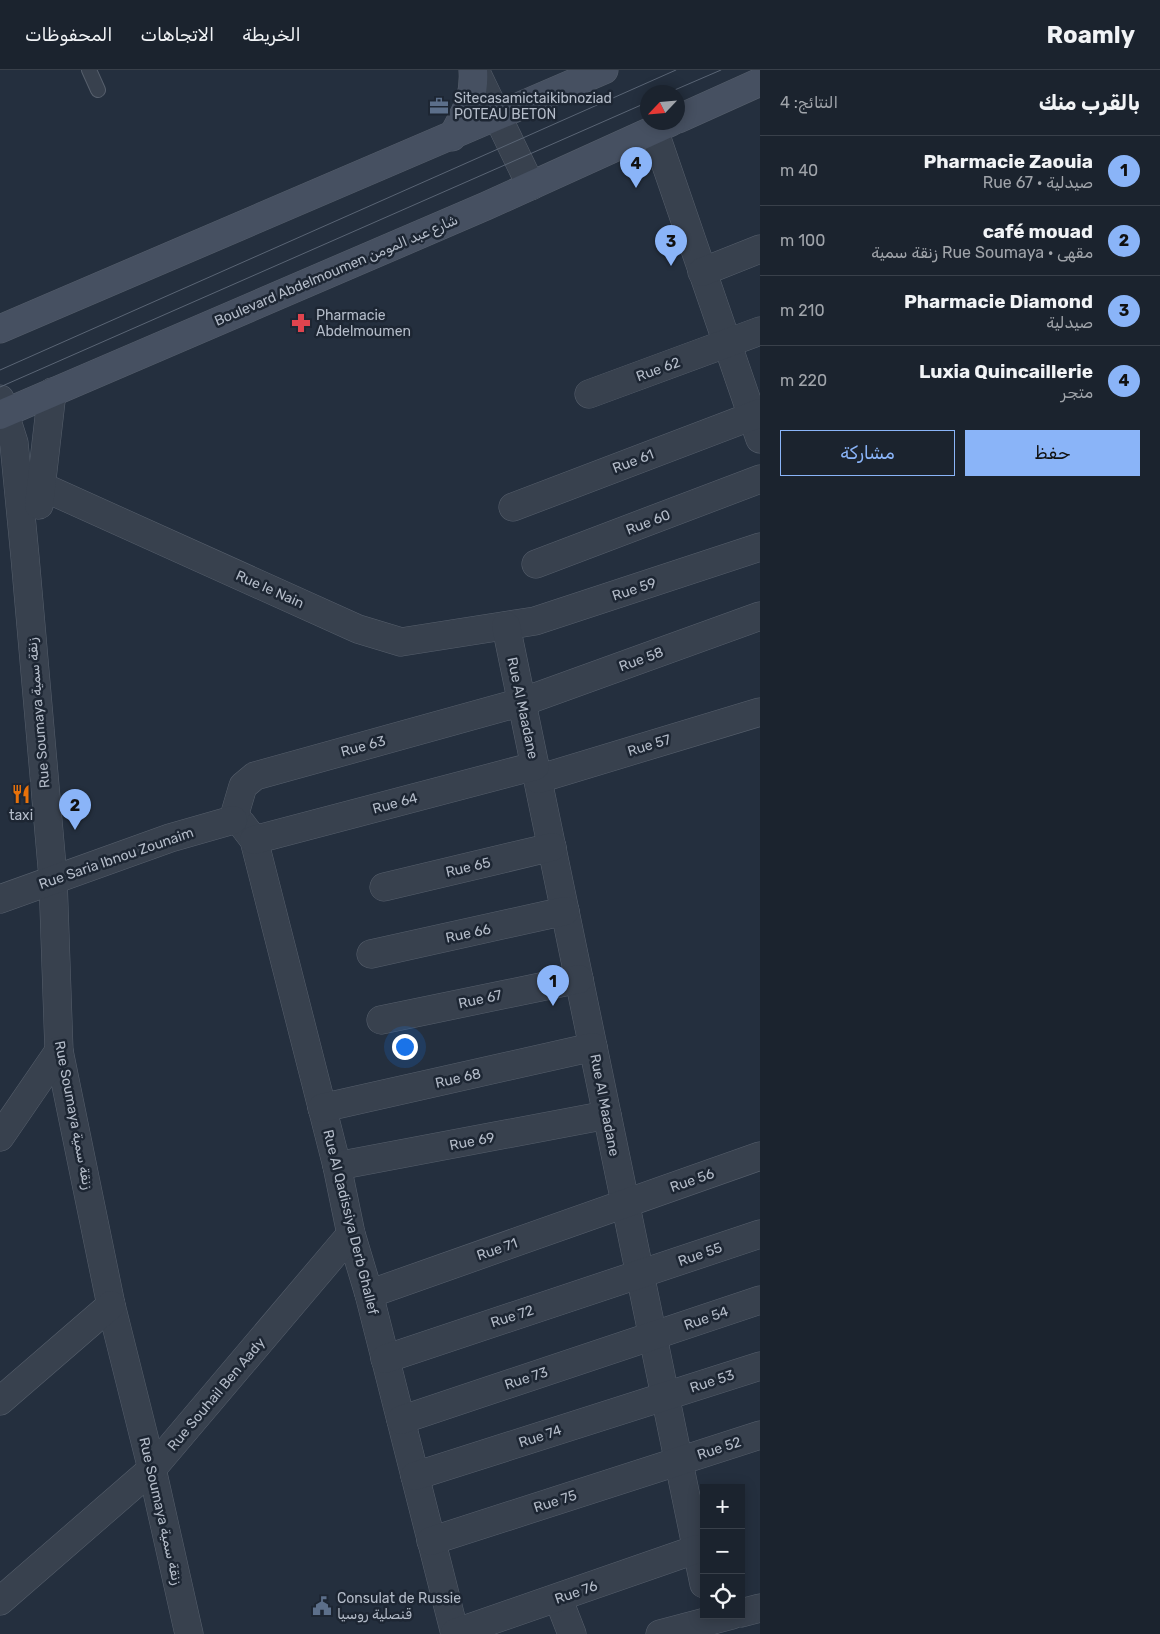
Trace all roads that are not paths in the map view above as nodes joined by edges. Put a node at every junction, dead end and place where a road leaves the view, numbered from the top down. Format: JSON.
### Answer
{"nodes":[{"id":1,"x":89,"y":70,"type":"edge"},
{"id":2,"x":474,"y":70,"type":"edge"},
{"id":3,"x":604,"y":70,"type":"edge"},
{"id":4,"x":760,"y":82,"type":"edge"},
{"id":5,"x":98,"y":90,"type":"dead end"},
{"id":6,"x":685,"y":116,"type":"edge"},
{"id":7,"x":497,"y":117,"type":"junction"},
{"id":8,"x":654,"y":130,"type":"edge"},
{"id":9,"x":668,"y":130,"type":"edge"},
{"id":10,"x":452,"y":137,"type":"junction"},
{"id":11,"x":531,"y":186,"type":"junction"},
{"id":12,"x":760,"y":249,"type":"edge"},
{"id":13,"x":702,"y":272,"type":"junction"},
{"id":14,"x":0,"y":328,"type":"edge"},
{"id":15,"x":760,"y":331,"type":"edge"},
{"id":16,"x":727,"y":343,"type":"junction"},
{"id":17,"x":52,"y":392,"type":"junction"},
{"id":18,"x":589,"y":394,"type":"dead end"},
{"id":19,"x":1,"y":409,"type":"edge"},
{"id":20,"x":757,"y":422,"type":"edge"},
{"id":21,"x":760,"y":479,"type":"edge"},
{"id":22,"x":43,"y":487,"type":"junction"},
{"id":23,"x":513,"y":507,"type":"dead end"},
{"id":24,"x":760,"y":547,"type":"edge"},
{"id":25,"x":25,"y":557,"type":"junction"},
{"id":26,"x":536,"y":564,"type":"dead end"},
{"id":27,"x":760,"y":616,"type":"edge"},
{"id":28,"x":506,"y":626,"type":"junction"},
{"id":29,"x":522,"y":702,"type":"junction"},
{"id":30,"x":760,"y":712,"type":"edge"},
{"id":31,"x":536,"y":772,"type":"junction"},
{"id":32,"x":233,"y":820,"type":"junction"},
{"id":33,"x":254,"y":840,"type":"junction"},
{"id":34,"x":552,"y":847,"type":"junction"},
{"id":35,"x":53,"y":878,"type":"junction"},
{"id":36,"x":384,"y":887,"type":"dead end"},
{"id":37,"x":0,"y":899,"type":"edge"},
{"id":38,"x":565,"y":912,"type":"junction"},
{"id":39,"x":370,"y":954,"type":"dead end"},
{"id":40,"x":579,"y":978,"type":"junction"},
{"id":41,"x":381,"y":1020,"type":"dead end"},
{"id":42,"x":593,"y":1047,"type":"junction"},
{"id":43,"x":59,"y":1051,"type":"junction"},
{"id":44,"x":322,"y":1108,"type":"junction"},
{"id":45,"x":607,"y":1116,"type":"junction"},
{"id":46,"x":0,"y":1137,"type":"edge"},
{"id":47,"x":760,"y":1156,"type":"edge"},
{"id":48,"x":337,"y":1166,"type":"junction"},
{"id":49,"x":625,"y":1204,"type":"junction"},
{"id":50,"x":351,"y":1234,"type":"junction"},
{"id":51,"x":760,"y":1234,"type":"edge"},
{"id":52,"x":640,"y":1274,"type":"junction"},
{"id":53,"x":369,"y":1294,"type":"junction"},
{"id":54,"x":760,"y":1300,"type":"edge"},
{"id":55,"x":111,"y":1305,"type":"junction"},
{"id":56,"x":652,"y":1336,"type":"junction"},
{"id":57,"x":385,"y":1359,"type":"junction"},
{"id":58,"x":760,"y":1366,"type":"edge"},
{"id":59,"x":665,"y":1396,"type":"junction"},
{"id":60,"x":0,"y":1401,"type":"edge"},
{"id":61,"x":401,"y":1420,"type":"junction"},
{"id":62,"x":760,"y":1435,"type":"edge"},
{"id":63,"x":678,"y":1461,"type":"junction"},
{"id":64,"x":152,"y":1470,"type":"junction"},
{"id":65,"x":415,"y":1476,"type":"junction"},
{"id":66,"x":431,"y":1541,"type":"junction"},
{"id":67,"x":696,"y":1549,"type":"junction"},
{"id":68,"x":702,"y":1574,"type":"edge"},
{"id":69,"x":558,"y":1598,"type":"junction"},
{"id":70,"x":0,"y":1601,"type":"edge"},
{"id":71,"x":760,"y":1608,"type":"edge"},
{"id":72,"x":745,"y":1612,"type":"edge"},
{"id":73,"x":717,"y":1621,"type":"edge"},
{"id":74,"x":189,"y":1634,"type":"edge"},
{"id":75,"x":455,"y":1634,"type":"edge"},
{"id":76,"x":572,"y":1634,"type":"edge"},
{"id":77,"x":660,"y":1634,"type":"edge"}],
"edges":[{"from":1,"to":5,"type":"lane"},
{"from":2,"to":7,"type":"street"},
{"from":2,"to":10,"type":"main road"},
{"from":3,"to":7,"type":"main road"},
{"from":4,"to":6,"type":"main road","name":"Boulevard Abdelmoumen شارع عبد المومن"},
{"from":7,"to":10,"type":"main road"},
{"from":7,"to":11,"type":"street"},
{"from":8,"to":11,"type":"main road","name":"Boulevard Abdelmoumen شارع عبد المومن"},
{"from":9,"to":13,"type":"street"},
{"from":10,"to":14,"type":"main road"},
{"from":11,"to":17,"type":"main road","name":"Boulevard Abdelmoumen شارع عبد المومن"},
{"from":12,"to":13,"type":"street"},
{"from":13,"to":16,"type":"street"},
{"from":15,"to":16,"type":"street","name":"Rue 62"},
{"from":16,"to":18,"type":"street","name":"Rue 62"},
{"from":16,"to":20,"type":"street"},
{"from":17,"to":19,"type":"main road","name":"Boulevard Abdelmoumen شارع عبد المومن"},
{"from":17,"to":22,"type":"street","name":"Rue Soumaya زنقة سمية"},
{"from":19,"to":25,"type":"street","name":"Rue Soumaya زنقة سمية"},
{"from":20,"to":23,"type":"street","name":"Rue 61"},
{"from":21,"to":26,"type":"street","name":"Rue 60"},
{"from":22,"to":25,"type":"street","name":"Rue Soumaya زنقة سمية"},
{"from":22,"to":28,"type":"street","name":"Rue le Nain"},
{"from":24,"to":28,"type":"street","name":"Rue 59"},
{"from":25,"to":35,"type":"street","name":"Rue Soumaya زنقة سمية"},
{"from":27,"to":29,"type":"street","name":"Rue 58"},
{"from":28,"to":29,"type":"street","name":"Rue Al Maadane"},
{"from":29,"to":31,"type":"street","name":"Rue Al Maadane"},
{"from":29,"to":32,"type":"street","name":"Rue 63"},
{"from":30,"to":31,"type":"street","name":"Rue 57"},
{"from":31,"to":33,"type":"street","name":"Rue 64"},
{"from":31,"to":34,"type":"street","name":"Rue Al Maadane"},
{"from":32,"to":33,"type":"street","name":"Rue Al Qadissiya Derb Ghallef"},
{"from":32,"to":35,"type":"street","name":"Rue Saria Ibnou Zounaim"},
{"from":33,"to":44,"type":"street","name":"Rue Al Qadissiya Derb Ghallef"},
{"from":34,"to":36,"type":"street","name":"Rue 65"},
{"from":34,"to":38,"type":"street","name":"Rue Al Maadane"},
{"from":35,"to":37,"type":"street","name":"Rue Saria Ibnou Zounaim"},
{"from":35,"to":43,"type":"street","name":"Rue Soumaya زنقة سمية"},
{"from":38,"to":39,"type":"street","name":"Rue 66"},
{"from":38,"to":40,"type":"street","name":"Rue Al Maadane"},
{"from":40,"to":41,"type":"street","name":"Rue 67"},
{"from":40,"to":42,"type":"street","name":"Rue Al Maadane"},
{"from":42,"to":44,"type":"street","name":"Rue 68"},
{"from":42,"to":45,"type":"street","name":"Rue Al Maadane"},
{"from":43,"to":46,"type":"street"},
{"from":43,"to":55,"type":"street","name":"Rue Soumaya زنقة سمية"},
{"from":44,"to":48,"type":"street","name":"Rue Al Qadissiya Derb Ghallef"},
{"from":45,"to":48,"type":"street","name":"Rue 69"},
{"from":45,"to":49,"type":"street","name":"Rue Al Maadane"},
{"from":47,"to":49,"type":"street","name":"Rue 56"},
{"from":48,"to":50,"type":"street","name":"Rue Al Qadissiya Derb Ghallef"},
{"from":49,"to":52,"type":"street","name":"Rue Al Maadane"},
{"from":49,"to":53,"type":"street","name":"Rue 71"},
{"from":50,"to":53,"type":"street","name":"Rue Al Qadissiya Derb Ghallef"},
{"from":50,"to":64,"type":"street","name":"Rue Souhail Ben Aady"},
{"from":51,"to":52,"type":"street","name":"Rue 55"},
{"from":52,"to":56,"type":"street","name":"Rue Al Maadane"},
{"from":52,"to":57,"type":"street","name":"Rue 72"},
{"from":53,"to":57,"type":"street","name":"Rue Al Qadissiya Derb Ghallef"},
{"from":54,"to":56,"type":"street","name":"Rue 54"},
{"from":55,"to":60,"type":"street"},
{"from":55,"to":64,"type":"street","name":"Rue Soumaya زنقة سمية"},
{"from":56,"to":59,"type":"street","name":"Rue Al Maadane"},
{"from":56,"to":61,"type":"street","name":"Rue 73"},
{"from":57,"to":61,"type":"street","name":"Rue Al Qadissiya Derb Ghallef"},
{"from":58,"to":59,"type":"street","name":"Rue 53"},
{"from":59,"to":63,"type":"street","name":"Rue Al Maadane"},
{"from":59,"to":65,"type":"street","name":"Rue 74"},
{"from":61,"to":65,"type":"street","name":"Rue Al Qadissiya Derb Ghallef"},
{"from":62,"to":63,"type":"street","name":"Rue 52"},
{"from":63,"to":66,"type":"street","name":"Rue 75"},
{"from":63,"to":67,"type":"street","name":"Rue Al Maadane"},
{"from":64,"to":70,"type":"street","name":"Rue Souhail Ben Aady"},
{"from":64,"to":74,"type":"street","name":"Rue Soumaya زنقة سمية"},
{"from":65,"to":66,"type":"street","name":"Rue Al Qadissiya Derb Ghallef"},
{"from":66,"to":75,"type":"street","name":"Rue Al Qadissiya Derb Ghallef"},
{"from":67,"to":68,"type":"street","name":"Rue Al Maadane"},
{"from":67,"to":69,"type":"street","name":"Rue 76"},
{"from":69,"to":75,"type":"street","name":"Rue 76"},
{"from":69,"to":76,"type":"street"},
{"from":71,"to":72,"type":"street"},
{"from":73,"to":77,"type":"street"}]}
